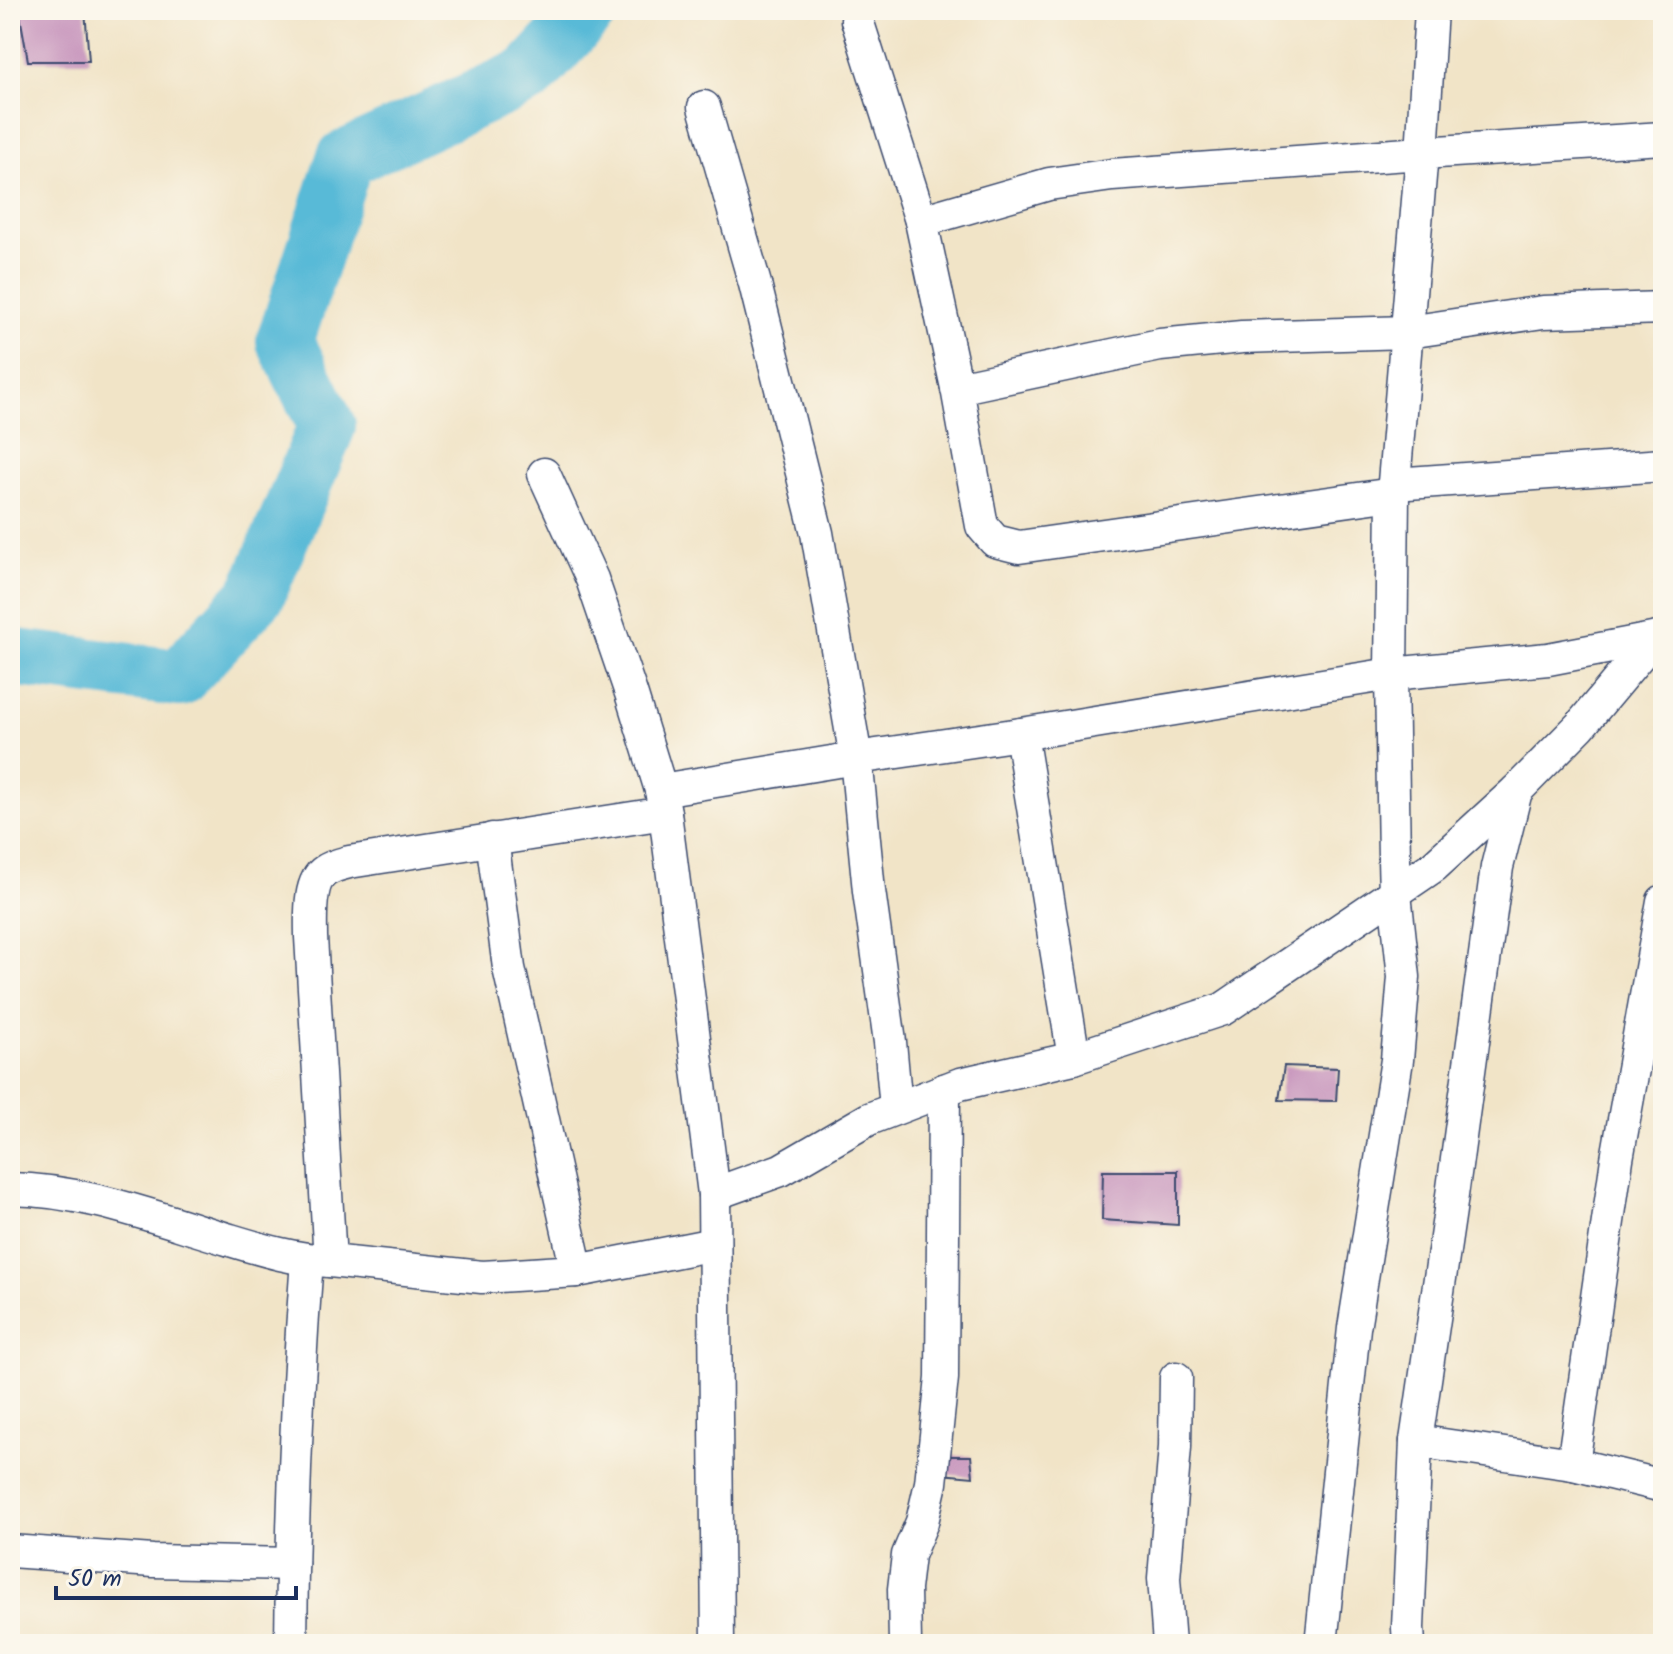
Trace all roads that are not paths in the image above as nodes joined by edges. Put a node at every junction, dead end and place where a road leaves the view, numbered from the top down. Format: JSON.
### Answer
{"nodes":[{"id":1,"x":1431,"y":10,"type":"edge"},
{"id":2,"x":857,"y":20,"type":"dead end"},
{"id":3,"x":704,"y":107,"type":"dead end"},
{"id":4,"x":1663,"y":138,"type":"edge"},
{"id":5,"x":1422,"y":153,"type":"junction"},
{"id":6,"x":921,"y":221,"type":"junction"},
{"id":7,"x":1663,"y":308,"type":"edge"},
{"id":8,"x":1408,"y":332,"type":"junction"},
{"id":9,"x":957,"y":388,"type":"junction"},
{"id":10,"x":1663,"y":465,"type":"edge"},
{"id":11,"x":544,"y":474,"type":"dead end"},
{"id":12,"x":1394,"y":489,"type":"junction"},
{"id":13,"x":1658,"y":638,"type":"edge"},
{"id":14,"x":1391,"y":674,"type":"junction"},
{"id":15,"x":1021,"y":734,"type":"junction"},
{"id":16,"x":856,"y":758,"type":"junction"},
{"id":17,"x":1516,"y":791,"type":"junction"},
{"id":18,"x":663,"y":802,"type":"junction"},
{"id":19,"x":492,"y":839,"type":"junction"},
{"id":20,"x":1395,"y":894,"type":"junction"},
{"id":21,"x":1663,"y":901,"type":"edge"},
{"id":22,"x":1074,"y":1058,"type":"junction"},
{"id":23,"x":944,"y":1090,"type":"junction"},
{"id":24,"x":896,"y":1108,"type":"junction"},
{"id":25,"x":10,"y":1189,"type":"edge"},
{"id":26,"x":714,"y":1194,"type":"junction"},
{"id":27,"x":714,"y":1244,"type":"junction"},
{"id":28,"x":318,"y":1261,"type":"junction"},
{"id":29,"x":577,"y":1271,"type":"junction"},
{"id":30,"x":1176,"y":1378,"type":"dead end"},
{"id":31,"x":1416,"y":1441,"type":"junction"},
{"id":32,"x":1573,"y":1464,"type":"junction"},
{"id":33,"x":1663,"y":1486,"type":"edge"},
{"id":34,"x":10,"y":1551,"type":"edge"},
{"id":35,"x":292,"y":1564,"type":"junction"},
{"id":36,"x":291,"y":1644,"type":"edge"},
{"id":37,"x":718,"y":1644,"type":"edge"},
{"id":38,"x":905,"y":1644,"type":"edge"},
{"id":39,"x":1169,"y":1644,"type":"edge"},
{"id":40,"x":1321,"y":1644,"type":"edge"},
{"id":41,"x":1409,"y":1644,"type":"edge"}],
"edges":[{"from":1,"to":5,"type":"street"},
{"from":2,"to":6,"type":"street"},
{"from":3,"to":16,"type":"street"},
{"from":4,"to":5,"type":"street"},
{"from":5,"to":6,"type":"street"},
{"from":5,"to":8,"type":"street"},
{"from":6,"to":9,"type":"street"},
{"from":7,"to":8,"type":"street"},
{"from":8,"to":9,"type":"street"},
{"from":8,"to":12,"type":"street"},
{"from":9,"to":12,"type":"street"},
{"from":10,"to":12,"type":"street"},
{"from":11,"to":18,"type":"street"},
{"from":12,"to":14,"type":"street"},
{"from":13,"to":14,"type":"street"},
{"from":13,"to":17,"type":"street"},
{"from":14,"to":15,"type":"street"},
{"from":14,"to":20,"type":"street"},
{"from":15,"to":16,"type":"street"},
{"from":15,"to":22,"type":"street"},
{"from":16,"to":18,"type":"street"},
{"from":16,"to":24,"type":"street"},
{"from":17,"to":20,"type":"street"},
{"from":17,"to":31,"type":"street"},
{"from":18,"to":19,"type":"street"},
{"from":18,"to":26,"type":"street"},
{"from":19,"to":28,"type":"street"},
{"from":19,"to":29,"type":"street"},
{"from":20,"to":22,"type":"street"},
{"from":20,"to":40,"type":"street"},
{"from":21,"to":32,"type":"street"},
{"from":22,"to":23,"type":"street"},
{"from":23,"to":24,"type":"street"},
{"from":23,"to":38,"type":"street"},
{"from":24,"to":26,"type":"street"},
{"from":25,"to":28,"type":"street"},
{"from":26,"to":27,"type":"street"},
{"from":27,"to":29,"type":"street"},
{"from":27,"to":37,"type":"street"},
{"from":28,"to":29,"type":"street"},
{"from":28,"to":35,"type":"street"},
{"from":30,"to":39,"type":"street"},
{"from":31,"to":32,"type":"street"},
{"from":31,"to":41,"type":"street"},
{"from":32,"to":33,"type":"street"},
{"from":34,"to":35,"type":"street"},
{"from":35,"to":36,"type":"street"}]}
